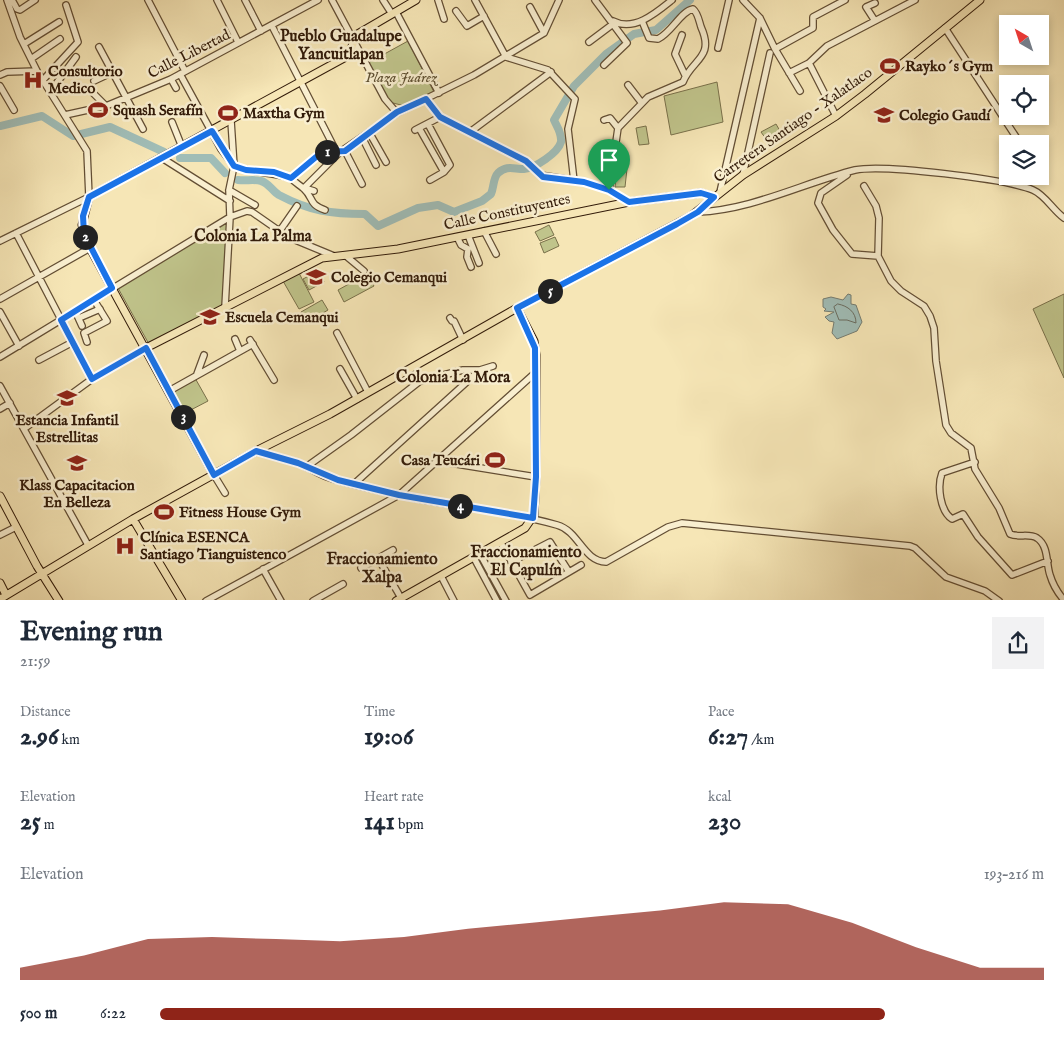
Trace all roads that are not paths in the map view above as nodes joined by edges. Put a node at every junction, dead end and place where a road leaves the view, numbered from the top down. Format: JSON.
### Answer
{"nodes":[{"id":1,"x":7,"y":0,"type":"edge"},
{"id":2,"x":12,"y":0,"type":"edge"},
{"id":3,"x":35,"y":0,"type":"edge"},
{"id":4,"x":148,"y":0,"type":"edge"},
{"id":5,"x":217,"y":0,"type":"edge"},
{"id":6,"x":245,"y":0,"type":"edge"},
{"id":7,"x":318,"y":0,"type":"edge"},
{"id":8,"x":332,"y":0,"type":"edge"},
{"id":9,"x":384,"y":0,"type":"edge"},
{"id":10,"x":416,"y":0,"type":"edge"},
{"id":11,"x":438,"y":0,"type":"edge"},
{"id":12,"x":475,"y":0,"type":"edge"},
{"id":13,"x":559,"y":0,"type":"edge"},
{"id":14,"x":595,"y":0,"type":"edge"},
{"id":15,"x":672,"y":0,"type":"edge"},
{"id":16,"x":729,"y":0,"type":"edge"},
{"id":17,"x":743,"y":0,"type":"edge"},
{"id":18,"x":845,"y":0,"type":"edge"},
{"id":19,"x":915,"y":0,"type":"edge"},
{"id":20,"x":980,"y":0,"type":"edge"},
{"id":21,"x":875,"y":4,"type":"dead end"},
{"id":22,"x":66,"y":5,"type":"dead end"},
{"id":23,"x":530,"y":7,"type":"dead end"},
{"id":24,"x":456,"y":11,"type":"dead end"},
{"id":25,"x":394,"y":13,"type":"junction"},
{"id":26,"x":484,"y":16,"type":"junction"},
{"id":27,"x":760,"y":18,"type":"junction"},
{"id":28,"x":444,"y":19,"type":"dead end"},
{"id":29,"x":642,"y":21,"type":"junction"},
{"id":30,"x":875,"y":21,"type":"junction"},
{"id":31,"x":59,"y":22,"type":"dead end"},
{"id":32,"x":613,"y":23,"type":"junction"},
{"id":33,"x":272,"y":26,"type":"junction"},
{"id":34,"x":945,"y":28,"type":"junction"},
{"id":35,"x":261,"y":32,"type":"junction"},
{"id":36,"x":544,"y":33,"type":"junction"},
{"id":37,"x":682,"y":35,"type":"dead end"},
{"id":38,"x":353,"y":38,"type":"junction"},
{"id":39,"x":60,"y":39,"type":"dead end"},
{"id":40,"x":238,"y":42,"type":"junction"},
{"id":41,"x":589,"y":42,"type":"dead end"},
{"id":42,"x":24,"y":44,"type":"junction"},
{"id":43,"x":99,"y":47,"type":"dead end"},
{"id":44,"x":718,"y":48,"type":"dead end"},
{"id":45,"x":772,"y":51,"type":"junction"},
{"id":46,"x":76,"y":57,"type":"dead end"},
{"id":47,"x":506,"y":57,"type":"junction"},
{"id":48,"x":31,"y":59,"type":"junction"},
{"id":49,"x":809,"y":63,"type":"junction"},
{"id":50,"x":604,"y":65,"type":"dead end"},
{"id":51,"x":37,"y":71,"type":"junction"},
{"id":52,"x":113,"y":72,"type":"junction"},
{"id":53,"x":551,"y":72,"type":"junction"},
{"id":54,"x":182,"y":73,"type":"junction"},
{"id":55,"x":789,"y":73,"type":"junction"},
{"id":56,"x":0,"y":75,"type":"edge"},
{"id":57,"x":685,"y":75,"type":"junction"},
{"id":58,"x":171,"y":79,"type":"junction"},
{"id":59,"x":43,"y":80,"type":"junction"},
{"id":60,"x":94,"y":81,"type":"dead end"},
{"id":61,"x":299,"y":83,"type":"junction"},
{"id":62,"x":628,"y":85,"type":"dead end"},
{"id":63,"x":0,"y":86,"type":"edge"},
{"id":64,"x":176,"y":88,"type":"dead end"},
{"id":65,"x":90,"y":90,"type":"dead end"},
{"id":66,"x":800,"y":91,"type":"dead end"},
{"id":67,"x":50,"y":92,"type":"junction"},
{"id":68,"x":438,"y":93,"type":"junction"},
{"id":69,"x":126,"y":98,"type":"junction"},
{"id":70,"x":426,"y":99,"type":"junction"},
{"id":71,"x":641,"y":102,"type":"junction"},
{"id":72,"x":106,"y":106,"type":"junction"},
{"id":73,"x":14,"y":110,"type":"dead end"},
{"id":74,"x":397,"y":112,"type":"junction"},
{"id":75,"x":65,"y":115,"type":"junction"},
{"id":76,"x":836,"y":116,"type":"junction"},
{"id":77,"x":440,"y":117,"type":"junction"},
{"id":78,"x":604,"y":120,"type":"dead end"},
{"id":79,"x":232,"y":121,"type":"junction"},
{"id":80,"x":172,"y":122,"type":"dead end"},
{"id":81,"x":428,"y":124,"type":"junction"},
{"id":82,"x":618,"y":128,"type":"junction"},
{"id":83,"x":143,"y":130,"type":"dead end"},
{"id":84,"x":212,"y":131,"type":"junction"},
{"id":85,"x":369,"y":132,"type":"junction"},
{"id":86,"x":470,"y":132,"type":"junction"},
{"id":87,"x":1015,"y":135,"type":"edge"},
{"id":88,"x":362,"y":137,"type":"junction"},
{"id":89,"x":182,"y":147,"type":"junction"},
{"id":90,"x":340,"y":151,"type":"junction"},
{"id":91,"x":162,"y":158,"type":"junction"},
{"id":92,"x":386,"y":162,"type":"dead end"},
{"id":93,"x":376,"y":165,"type":"dead end"},
{"id":94,"x":234,"y":166,"type":"junction"},
{"id":95,"x":854,"y":171,"type":"junction"},
{"id":96,"x":444,"y":172,"type":"junction"},
{"id":97,"x":743,"y":175,"type":"junction"},
{"id":98,"x":291,"y":178,"type":"junction"},
{"id":99,"x":430,"y":180,"type":"dead end"},
{"id":100,"x":574,"y":181,"type":"junction"},
{"id":101,"x":362,"y":184,"type":"dead end"},
{"id":102,"x":864,"y":186,"type":"dead end"},
{"id":103,"x":304,"y":188,"type":"junction"},
{"id":104,"x":229,"y":190,"type":"junction"},
{"id":105,"x":609,"y":190,"type":"junction"},
{"id":106,"x":314,"y":191,"type":"dead end"},
{"id":107,"x":717,"y":195,"type":"junction"},
{"id":108,"x":89,"y":197,"type":"junction"},
{"id":109,"x":230,"y":201,"type":"junction"},
{"id":110,"x":629,"y":202,"type":"junction"},
{"id":111,"x":255,"y":205,"type":"dead end"},
{"id":112,"x":297,"y":206,"type":"dead end"},
{"id":113,"x":325,"y":210,"type":"dead end"},
{"id":114,"x":698,"y":212,"type":"junction"},
{"id":115,"x":230,"y":217,"type":"junction"},
{"id":116,"x":1064,"y":218,"type":"edge"},
{"id":117,"x":484,"y":231,"type":"junction"},
{"id":118,"x":279,"y":232,"type":"junction"},
{"id":119,"x":16,"y":234,"type":"junction"},
{"id":120,"x":468,"y":235,"type":"junction"},
{"id":121,"x":457,"y":237,"type":"junction"},
{"id":122,"x":0,"y":241,"type":"edge"},
{"id":123,"x":90,"y":248,"type":"junction"},
{"id":124,"x":496,"y":254,"type":"dead end"},
{"id":125,"x":346,"y":256,"type":"junction"},
{"id":126,"x":878,"y":256,"type":"junction"},
{"id":127,"x":334,"y":257,"type":"junction"},
{"id":128,"x":478,"y":263,"type":"dead end"},
{"id":129,"x":472,"y":267,"type":"dead end"},
{"id":130,"x":364,"y":271,"type":"dead end"},
{"id":131,"x":39,"y":277,"type":"junction"},
{"id":132,"x":112,"y":288,"type":"junction"},
{"id":133,"x":0,"y":299,"type":"edge"},
{"id":134,"x":94,"y":300,"type":"junction"},
{"id":135,"x":225,"y":307,"type":"junction"},
{"id":136,"x":517,"y":308,"type":"junction"},
{"id":137,"x":100,"y":309,"type":"junction"},
{"id":138,"x":75,"y":311,"type":"junction"},
{"id":139,"x":0,"y":312,"type":"edge"},
{"id":140,"x":79,"y":318,"type":"junction"},
{"id":141,"x":450,"y":318,"type":"dead end"},
{"id":142,"x":61,"y":320,"type":"junction"},
{"id":143,"x":82,"y":326,"type":"dead end"},
{"id":144,"x":337,"y":333,"type":"dead end"},
{"id":145,"x":235,"y":340,"type":"dead end"},
{"id":146,"x":463,"y":340,"type":"junction"},
{"id":147,"x":87,"y":342,"type":"dead end"},
{"id":148,"x":71,"y":343,"type":"junction"},
{"id":149,"x":19,"y":346,"type":"junction"},
{"id":150,"x":146,"y":348,"type":"junction"},
{"id":151,"x":240,"y":351,"type":"junction"},
{"id":152,"x":204,"y":355,"type":"dead end"},
{"id":153,"x":0,"y":357,"type":"edge"},
{"id":154,"x":39,"y":360,"type":"dead end"},
{"id":155,"x":493,"y":366,"type":"dead end"},
{"id":156,"x":340,"y":369,"type":"dead end"},
{"id":157,"x":480,"y":370,"type":"junction"},
{"id":158,"x":535,"y":373,"type":"junction"},
{"id":159,"x":197,"y":374,"type":"junction"},
{"id":160,"x":92,"y":379,"type":"junction"},
{"id":161,"x":274,"y":380,"type":"dead end"},
{"id":162,"x":0,"y":386,"type":"edge"},
{"id":163,"x":169,"y":391,"type":"junction"},
{"id":164,"x":368,"y":392,"type":"junction"},
{"id":165,"x":357,"y":399,"type":"junction"},
{"id":166,"x":10,"y":403,"type":"junction"},
{"id":167,"x":0,"y":409,"type":"edge"},
{"id":168,"x":25,"y":428,"type":"junction"},
{"id":169,"x":256,"y":451,"type":"junction"},
{"id":170,"x":438,"y":461,"type":"junction"},
{"id":171,"x":974,"y":462,"type":"junction"},
{"id":172,"x":306,"y":467,"type":"junction"},
{"id":173,"x":214,"y":475,"type":"junction"},
{"id":174,"x":536,"y":477,"type":"junction"},
{"id":175,"x":354,"y":484,"type":"junction"},
{"id":176,"x":225,"y":493,"type":"dead end"},
{"id":177,"x":399,"y":495,"type":"junction"},
{"id":178,"x":0,"y":496,"type":"edge"},
{"id":179,"x":533,"y":518,"type":"junction"},
{"id":180,"x":134,"y":519,"type":"junction"},
{"id":181,"x":16,"y":527,"type":"junction"},
{"id":182,"x":0,"y":535,"type":"edge"},
{"id":183,"x":501,"y":542,"type":"junction"},
{"id":184,"x":88,"y":545,"type":"junction"},
{"id":185,"x":393,"y":550,"type":"dead end"},
{"id":186,"x":477,"y":556,"type":"junction"},
{"id":187,"x":378,"y":558,"type":"junction"},
{"id":188,"x":1048,"y":561,"type":"junction"},
{"id":189,"x":511,"y":562,"type":"junction"},
{"id":190,"x":581,"y":565,"type":"dead end"},
{"id":191,"x":361,"y":568,"type":"dead end"},
{"id":192,"x":263,"y":570,"type":"junction"},
{"id":193,"x":569,"y":572,"type":"junction"},
{"id":194,"x":43,"y":574,"type":"junction"},
{"id":195,"x":441,"y":576,"type":"junction"},
{"id":196,"x":0,"y":583,"type":"edge"},
{"id":197,"x":343,"y":584,"type":"dead end"},
{"id":198,"x":497,"y":584,"type":"junction"},
{"id":199,"x":490,"y":588,"type":"junction"},
{"id":200,"x":3,"y":597,"type":"edge"},
{"id":201,"x":398,"y":599,"type":"edge"},
{"id":202,"x":59,"y":600,"type":"edge"},
{"id":203,"x":182,"y":600,"type":"edge"},
{"id":204,"x":206,"y":600,"type":"edge"},
{"id":205,"x":281,"y":600,"type":"edge"},
{"id":206,"x":313,"y":600,"type":"edge"},
{"id":207,"x":454,"y":600,"type":"edge"},
{"id":208,"x":497,"y":600,"type":"edge"},
{"id":209,"x":506,"y":600,"type":"edge"},
{"id":210,"x":999,"y":600,"type":"edge"},
{"id":211,"x":1064,"y":600,"type":"edge"}],
"edges":[{"from":1,"to":42,"type":"street"},
{"from":2,"to":3,"type":"street"},
{"from":4,"to":54,"type":"street"},
{"from":5,"to":40,"type":"street"},
{"from":6,"to":35,"type":"street"},
{"from":7,"to":33,"type":"street","name":"Calle Libertad"},
{"from":8,"to":38,"type":"street"},
{"from":9,"to":25,"type":"street"},
{"from":10,"to":25,"type":"main road"},
{"from":11,"to":28,"type":"street"},
{"from":12,"to":26,"type":"street"},
{"from":13,"to":36,"type":"street"},
{"from":14,"to":32,"type":"street"},
{"from":15,"to":29,"type":"street"},
{"from":16,"to":44,"type":"street"},
{"from":17,"to":27,"type":"street"},
{"from":18,"to":45,"type":"street"},
{"from":19,"to":30,"type":"street"},
{"from":20,"to":34,"type":"main road","name":"Carretera Santiago - Xalatlaco"},
{"from":21,"to":30,"type":"street"},
{"from":22,"to":59,"type":"street"},
{"from":23,"to":36,"type":"street"},
{"from":24,"to":26,"type":"street"},
{"from":25,"to":38,"type":"main road"},
{"from":25,"to":68,"type":"street"},
{"from":26,"to":47,"type":"street"},
{"from":27,"to":45,"type":"street"},
{"from":27,"to":107,"type":"street"},
{"from":29,"to":32,"type":"street"},
{"from":29,"to":57,"type":"street"},
{"from":30,"to":49,"type":"street"},
{"from":31,"to":42,"type":"street"},
{"from":32,"to":41,"type":"street"},
{"from":32,"to":50,"type":"street"},
{"from":33,"to":35,"type":"street","name":"Calle Libertad"},
{"from":33,"to":61,"type":"street"},
{"from":34,"to":76,"type":"main road","name":"Carretera Santiago - Xalatlaco"},
{"from":34,"to":87,"type":"street"},
{"from":35,"to":40,"type":"street","name":"Calle Libertad"},
{"from":36,"to":47,"type":"street"},
{"from":37,"to":57,"type":"street"},
{"from":38,"to":61,"type":"main road"},
{"from":38,"to":74,"type":"street"},
{"from":39,"to":48,"type":"street"},
{"from":40,"to":54,"type":"street","name":"Calle Libertad"},
{"from":42,"to":48,"type":"street"},
{"from":43,"to":52,"type":"street"},
{"from":45,"to":55,"type":"street"},
{"from":45,"to":97,"type":"street"},
{"from":46,"to":67,"type":"street"},
{"from":47,"to":53,"type":"street"},
{"from":47,"to":68,"type":"street"},
{"from":48,"to":51,"type":"street"},
{"from":49,"to":55,"type":"street"},
{"from":49,"to":76,"type":"street"},
{"from":51,"to":56,"type":"street"},
{"from":51,"to":59,"type":"street"},
{"from":52,"to":60,"type":"street"},
{"from":52,"to":69,"type":"street"},
{"from":53,"to":86,"type":"street"},
{"from":53,"to":100,"type":"street"},
{"from":54,"to":58,"type":"street","name":"Calle Libertad"},
{"from":54,"to":84,"type":"street"},
{"from":55,"to":66,"type":"street"},
{"from":57,"to":71,"type":"street"},
{"from":58,"to":64,"type":"street"},
{"from":58,"to":69,"type":"street","name":"Calle Libertad"},
{"from":59,"to":67,"type":"street"},
{"from":61,"to":79,"type":"main road"},
{"from":61,"to":90,"type":"street"},
{"from":62,"to":71,"type":"street"},
{"from":63,"to":73,"type":"street"},
{"from":65,"to":72,"type":"street"},
{"from":67,"to":75,"type":"street"},
{"from":68,"to":70,"type":"street"},
{"from":69,"to":72,"type":"street","name":"Calle Libertad"},
{"from":69,"to":83,"type":"street"},
{"from":70,"to":74,"type":"street"},
{"from":70,"to":77,"type":"street"},
{"from":71,"to":82,"type":"street"},
{"from":72,"to":75,"type":"street","name":"Calle Libertad"},
{"from":74,"to":85,"type":"street"},
{"from":75,"to":108,"type":"street"},
{"from":76,"to":97,"type":"main road","name":"Carretera Santiago - Xalatlaco"},
{"from":77,"to":81,"type":"street"},
{"from":77,"to":86,"type":"street"},
{"from":78,"to":82,"type":"street"},
{"from":79,"to":84,"type":"main road"},
{"from":79,"to":94,"type":"street"},
{"from":80,"to":89,"type":"street"},
{"from":81,"to":96,"type":"street"},
{"from":81,"to":96,"type":"street"},
{"from":82,"to":105,"type":"street"},
{"from":84,"to":89,"type":"main road"},
{"from":84,"to":94,"type":"street"},
{"from":85,"to":88,"type":"street"},
{"from":85,"to":92,"type":"street"},
{"from":86,"to":100,"type":"street"},
{"from":88,"to":90,"type":"street"},
{"from":88,"to":93,"type":"street"},
{"from":89,"to":91,"type":"main road"},
{"from":90,"to":98,"type":"street"},
{"from":90,"to":101,"type":"street"},
{"from":90,"to":103,"type":"street"},
{"from":91,"to":108,"type":"main road"},
{"from":91,"to":109,"type":"street"},
{"from":94,"to":98,"type":"street"},
{"from":94,"to":104,"type":"street"},
{"from":95,"to":114,"type":"street"},
{"from":95,"to":116,"type":"street"},
{"from":95,"to":126,"type":"street"},
{"from":96,"to":99,"type":"street"},
{"from":97,"to":107,"type":"main road","name":"Carretera Santiago - Xalatlaco"},
{"from":98,"to":103,"type":"street"},
{"from":100,"to":105,"type":"street"},
{"from":102,"to":126,"type":"street"},
{"from":103,"to":106,"type":"street"},
{"from":103,"to":113,"type":"street"},
{"from":104,"to":109,"type":"street"},
{"from":104,"to":111,"type":"street"},
{"from":105,"to":110,"type":"street"},
{"from":107,"to":110,"type":"main road","name":"Calle Constituyentes"},
{"from":107,"to":114,"type":"main road","name":"Carretera Santiago - Xalatlaco"},
{"from":108,"to":119,"type":"street"},
{"from":108,"to":123,"type":"main road"},
{"from":109,"to":115,"type":"street"},
{"from":110,"to":117,"type":"main road","name":"Calle Constituyentes"},
{"from":112,"to":118,"type":"street"},
{"from":114,"to":136,"type":"main road","name":"Carretera Santiago - Xalatlaco"},
{"from":115,"to":118,"type":"street"},
{"from":115,"to":132,"type":"street"},
{"from":115,"to":135,"type":"street"},
{"from":117,"to":120,"type":"main road","name":"Calle Constituyentes"},
{"from":117,"to":124,"type":"street"},
{"from":118,"to":127,"type":"street"},
{"from":119,"to":122,"type":"street"},
{"from":119,"to":131,"type":"street"},
{"from":120,"to":121,"type":"main road","name":"Calle Constituyentes"},
{"from":120,"to":128,"type":"street"},
{"from":121,"to":125,"type":"main road","name":"Calle Constituyentes"},
{"from":121,"to":129,"type":"street"},
{"from":123,"to":131,"type":"street"},
{"from":123,"to":132,"type":"main road"},
{"from":125,"to":127,"type":"main road","name":"Calle Constituyentes"},
{"from":125,"to":130,"type":"street"},
{"from":126,"to":171,"type":"street"},
{"from":127,"to":135,"type":"main road","name":"Calle Constituyentes"},
{"from":131,"to":133,"type":"street"},
{"from":131,"to":142,"type":"street"},
{"from":132,"to":134,"type":"street"},
{"from":132,"to":150,"type":"main road"},
{"from":134,"to":137,"type":"street"},
{"from":134,"to":138,"type":"street"},
{"from":135,"to":150,"type":"main road","name":"Calle Constituyentes"},
{"from":136,"to":146,"type":"main road","name":"Carretera Santiago - Xalatlaco"},
{"from":136,"to":158,"type":"main road"},
{"from":137,"to":140,"type":"street"},
{"from":137,"to":147,"type":"street"},
{"from":138,"to":140,"type":"street"},
{"from":138,"to":142,"type":"street"},
{"from":139,"to":149,"type":"street"},
{"from":140,"to":143,"type":"street"},
{"from":141,"to":146,"type":"street"},
{"from":142,"to":148,"type":"street"},
{"from":142,"to":149,"type":"street"},
{"from":144,"to":164,"type":"street"},
{"from":145,"to":151,"type":"street"},
{"from":146,"to":164,"type":"main road","name":"Carretera Santiago - Xalatlaco"},
{"from":148,"to":154,"type":"street"},
{"from":148,"to":160,"type":"street"},
{"from":149,"to":153,"type":"street"},
{"from":150,"to":160,"type":"street"},
{"from":150,"to":163,"type":"main road"},
{"from":151,"to":159,"type":"street"},
{"from":151,"to":161,"type":"street"},
{"from":152,"to":159,"type":"street"},
{"from":155,"to":157,"type":"street"},
{"from":156,"to":165,"type":"street"},
{"from":157,"to":172,"type":"street"},
{"from":157,"to":175,"type":"street"},
{"from":158,"to":170,"type":"street"},
{"from":158,"to":174,"type":"main road"},
{"from":159,"to":163,"type":"street"},
{"from":160,"to":168,"type":"street"},
{"from":162,"to":166,"type":"street"},
{"from":163,"to":173,"type":"main road"},
{"from":164,"to":165,"type":"main road","name":"Carretera Santiago - Xalatlaco"},
{"from":165,"to":169,"type":"main road","name":"Carretera Santiago - Xalatlaco"},
{"from":166,"to":167,"type":"street"},
{"from":166,"to":168,"type":"street"},
{"from":168,"to":184,"type":"street"},
{"from":169,"to":172,"type":"street"},
{"from":169,"to":173,"type":"main road","name":"Carretera Santiago - Xalatlaco"},
{"from":170,"to":174,"type":"street"},
{"from":170,"to":177,"type":"street"},
{"from":171,"to":188,"type":"street"},
{"from":171,"to":188,"type":"street"},
{"from":172,"to":175,"type":"street"},
{"from":173,"to":176,"type":"street"},
{"from":173,"to":180,"type":"main road","name":"Carretera Santiago - Xalatlaco"},
{"from":174,"to":179,"type":"main road"},
{"from":175,"to":177,"type":"street"},
{"from":177,"to":179,"type":"street"},
{"from":177,"to":192,"type":"street"},
{"from":178,"to":181,"type":"main road"},
{"from":179,"to":183,"type":"main road"},
{"from":179,"to":210,"type":"street"},
{"from":180,"to":184,"type":"main road","name":"Carretera Santiago - Xalatlaco"},
{"from":180,"to":203,"type":"main road"},
{"from":181,"to":182,"type":"street"},
{"from":181,"to":194,"type":"main road"},
{"from":183,"to":186,"type":"main road"},
{"from":183,"to":189,"type":"street"},
{"from":184,"to":194,"type":"main road","name":"Carretera Santiago - Xalatlaco"},
{"from":185,"to":187,"type":"street"},
{"from":186,"to":195,"type":"main road"},
{"from":186,"to":198,"type":"street"},
{"from":186,"to":199,"type":"street"},
{"from":187,"to":191,"type":"street"},
{"from":187,"to":201,"type":"street"},
{"from":188,"to":211,"type":"street"},
{"from":189,"to":193,"type":"street"},
{"from":189,"to":193,"type":"street"},
{"from":190,"to":193,"type":"street"},
{"from":192,"to":204,"type":"street"},
{"from":192,"to":205,"type":"street"},
{"from":194,"to":200,"type":"main road","name":"Carretera Santiago - Xalatlaco"},
{"from":194,"to":202,"type":"main road"},
{"from":195,"to":201,"type":"main road"},
{"from":195,"to":207,"type":"street"},
{"from":196,"to":200,"type":"main road"},
{"from":197,"to":206,"type":"street"},
{"from":198,"to":199,"type":"street"},
{"from":198,"to":209,"type":"street"},
{"from":199,"to":208,"type":"street"}]}
